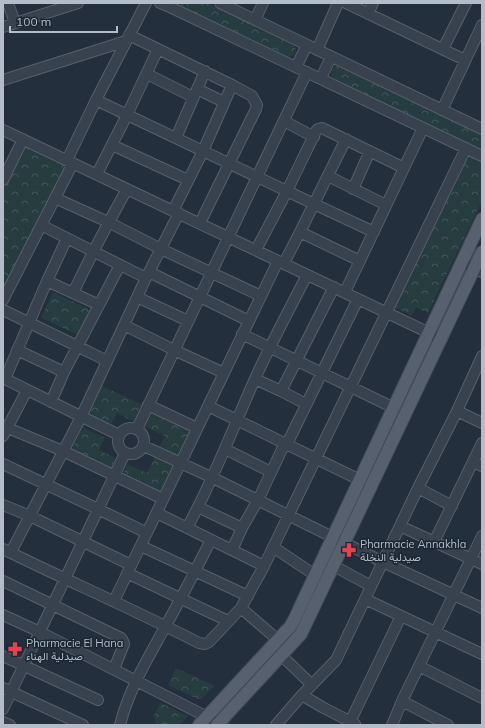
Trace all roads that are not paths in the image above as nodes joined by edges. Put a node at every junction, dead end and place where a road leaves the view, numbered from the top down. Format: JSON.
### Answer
{"nodes":[{"id":1,"x":8,"y":3,"type":"edge"},
{"id":2,"x":78,"y":3,"type":"edge"},
{"id":3,"x":146,"y":3,"type":"edge"},
{"id":4,"x":160,"y":3,"type":"edge"},
{"id":5,"x":220,"y":3,"type":"edge"},
{"id":6,"x":263,"y":3,"type":"edge"},
{"id":7,"x":338,"y":3,"type":"edge"},
{"id":8,"x":346,"y":3,"type":"edge"},
{"id":9,"x":373,"y":3,"type":"edge"},
{"id":10,"x":466,"y":3,"type":"edge"},
{"id":11,"x":368,"y":14,"type":"junction"},
{"id":12,"x":255,"y":20,"type":"junction"},
{"id":13,"x":15,"y":23,"type":"junction"},
{"id":14,"x":482,"y":25,"type":"edge"},
{"id":15,"x":3,"y":27,"type":"edge"},
{"id":16,"x":127,"y":38,"type":"junction"},
{"id":17,"x":307,"y":45,"type":"junction"},
{"id":18,"x":158,"y":49,"type":"junction"},
{"id":19,"x":443,"y":49,"type":"junction"},
{"id":20,"x":317,"y":50,"type":"junction"},
{"id":21,"x":331,"y":57,"type":"junction"},
{"id":22,"x":465,"y":60,"type":"junction"},
{"id":23,"x":296,"y":67,"type":"junction"},
{"id":24,"x":205,"y":71,"type":"junction"},
{"id":25,"x":307,"y":72,"type":"junction"},
{"id":26,"x":147,"y":74,"type":"junction"},
{"id":27,"x":321,"y":78,"type":"junction"},
{"id":28,"x":3,"y":80,"type":"edge"},
{"id":29,"x":232,"y":85,"type":"junction"},
{"id":30,"x":195,"y":93,"type":"junction"},
{"id":31,"x":96,"y":100,"type":"junction"},
{"id":32,"x":224,"y":102,"type":"junction"},
{"id":33,"x":442,"y":110,"type":"junction"},
{"id":34,"x":127,"y":115,"type":"junction"},
{"id":35,"x":284,"y":121,"type":"junction"},
{"id":36,"x":423,"y":128,"type":"junction"},
{"id":37,"x":482,"y":129,"type":"edge"},
{"id":38,"x":3,"y":130,"type":"edge"},
{"id":39,"x":314,"y":136,"type":"junction"},
{"id":40,"x":176,"y":138,"type":"junction"},
{"id":41,"x":23,"y":139,"type":"junction"},
{"id":42,"x":346,"y":139,"type":"junction"},
{"id":43,"x":112,"y":145,"type":"junction"},
{"id":44,"x":466,"y":148,"type":"junction"},
{"id":45,"x":203,"y":151,"type":"junction"},
{"id":46,"x":370,"y":151,"type":"junction"},
{"id":47,"x":482,"y":156,"type":"edge"},
{"id":48,"x":70,"y":162,"type":"junction"},
{"id":49,"x":229,"y":164,"type":"junction"},
{"id":50,"x":404,"y":168,"type":"junction"},
{"id":51,"x":97,"y":174,"type":"junction"},
{"id":52,"x":328,"y":176,"type":"junction"},
{"id":53,"x":257,"y":177,"type":"junction"},
{"id":54,"x":3,"y":180,"type":"edge"},
{"id":55,"x":188,"y":180,"type":"junction"},
{"id":56,"x":127,"y":189,"type":"junction"},
{"id":57,"x":353,"y":189,"type":"junction"},
{"id":58,"x":287,"y":191,"type":"junction"},
{"id":59,"x":55,"y":198,"type":"junction"},
{"id":60,"x":314,"y":204,"type":"junction"},
{"id":61,"x":386,"y":205,"type":"junction"},
{"id":62,"x":176,"y":212,"type":"junction"},
{"id":63,"x":482,"y":219,"type":"edge"},
{"id":64,"x":108,"y":222,"type":"junction"},
{"id":65,"x":200,"y":223,"type":"junction"},
{"id":66,"x":41,"y":225,"type":"junction"},
{"id":67,"x":300,"y":232,"type":"junction"},
{"id":68,"x":374,"y":232,"type":"junction"},
{"id":69,"x":228,"y":237,"type":"junction"},
{"id":70,"x":67,"y":238,"type":"junction"},
{"id":71,"x":161,"y":249,"type":"junction"},
{"id":72,"x":93,"y":250,"type":"junction"},
{"id":73,"x":256,"y":250,"type":"junction"},
{"id":74,"x":482,"y":252,"type":"edge"},
{"id":75,"x":360,"y":261,"type":"junction"},
{"id":76,"x":281,"y":262,"type":"junction"},
{"id":77,"x":462,"y":262,"type":"junction"},
{"id":78,"x":120,"y":265,"type":"junction"},
{"id":79,"x":478,"y":270,"type":"edge"},
{"id":80,"x":212,"y":272,"type":"junction"},
{"id":81,"x":148,"y":275,"type":"junction"},
{"id":82,"x":307,"y":275,"type":"junction"},
{"id":83,"x":48,"y":281,"type":"junction"},
{"id":84,"x":334,"y":287,"type":"junction"},
{"id":85,"x":345,"y":292,"type":"junction"},
{"id":86,"x":73,"y":293,"type":"junction"},
{"id":87,"x":261,"y":296,"type":"junction"},
{"id":88,"x":137,"y":297,"type":"junction"},
{"id":89,"x":200,"y":297,"type":"junction"},
{"id":90,"x":358,"y":299,"type":"junction"},
{"id":91,"x":3,"y":300,"type":"edge"},
{"id":92,"x":99,"y":305,"type":"junction"},
{"id":93,"x":3,"y":310,"type":"edge"},
{"id":94,"x":387,"y":312,"type":"junction"},
{"id":95,"x":188,"y":321,"type":"junction"},
{"id":96,"x":249,"y":321,"type":"junction"},
{"id":97,"x":30,"y":323,"type":"junction"},
{"id":98,"x":124,"y":325,"type":"junction"},
{"id":99,"x":429,"y":333,"type":"junction"},
{"id":100,"x":242,"y":334,"type":"junction"},
{"id":101,"x":442,"y":339,"type":"junction"},
{"id":102,"x":78,"y":346,"type":"junction"},
{"id":103,"x":270,"y":348,"type":"junction"},
{"id":104,"x":17,"y":350,"type":"junction"},
{"id":105,"x":174,"y":350,"type":"junction"},
{"id":106,"x":482,"y":356,"type":"edge"},
{"id":107,"x":296,"y":360,"type":"junction"},
{"id":108,"x":107,"y":361,"type":"junction"},
{"id":109,"x":64,"y":372,"type":"junction"},
{"id":110,"x":224,"y":373,"type":"junction"},
{"id":111,"x":322,"y":373,"type":"junction"},
{"id":112,"x":478,"y":374,"type":"edge"},
{"id":113,"x":4,"y":379,"type":"edge"},
{"id":114,"x":255,"y":379,"type":"junction"},
{"id":115,"x":351,"y":387,"type":"junction"},
{"id":116,"x":27,"y":390,"type":"junction"},
{"id":117,"x":281,"y":391,"type":"junction"},
{"id":118,"x":51,"y":402,"type":"junction"},
{"id":119,"x":306,"y":404,"type":"junction"},
{"id":120,"x":148,"y":405,"type":"junction"},
{"id":121,"x":208,"y":406,"type":"junction"},
{"id":122,"x":394,"y":408,"type":"junction"},
{"id":123,"x":457,"y":411,"type":"junction"},
{"id":124,"x":81,"y":417,"type":"junction"},
{"id":125,"x":237,"y":420,"type":"junction"},
{"id":126,"x":482,"y":423,"type":"edge"},
{"id":127,"x":197,"y":428,"type":"junction"},
{"id":128,"x":137,"y":429,"type":"junction"},
{"id":129,"x":5,"y":430,"type":"edge"},
{"id":130,"x":119,"y":435,"type":"junction"},
{"id":131,"x":286,"y":443,"type":"junction"},
{"id":132,"x":482,"y":443,"type":"edge"},
{"id":133,"x":144,"y":446,"type":"junction"},
{"id":134,"x":225,"y":449,"type":"junction"},
{"id":135,"x":63,"y":451,"type":"junction"},
{"id":136,"x":125,"y":453,"type":"junction"},
{"id":137,"x":316,"y":458,"type":"junction"},
{"id":138,"x":180,"y":463,"type":"junction"},
{"id":139,"x":3,"y":464,"type":"edge"},
{"id":140,"x":477,"y":464,"type":"edge"},
{"id":141,"x":271,"y":472,"type":"junction"},
{"id":142,"x":114,"y":476,"type":"junction"},
{"id":143,"x":212,"y":478,"type":"junction"},
{"id":144,"x":360,"y":480,"type":"junction"},
{"id":145,"x":46,"y":485,"type":"junction"},
{"id":146,"x":418,"y":488,"type":"junction"},
{"id":147,"x":163,"y":499,"type":"junction"},
{"id":148,"x":258,"y":500,"type":"junction"},
{"id":149,"x":3,"y":505,"type":"edge"},
{"id":150,"x":452,"y":506,"type":"junction"},
{"id":151,"x":198,"y":507,"type":"junction"},
{"id":152,"x":98,"y":509,"type":"junction"},
{"id":153,"x":157,"y":513,"type":"junction"},
{"id":154,"x":288,"y":515,"type":"junction"},
{"id":155,"x":30,"y":516,"type":"junction"},
{"id":156,"x":400,"y":526,"type":"junction"},
{"id":157,"x":187,"y":528,"type":"junction"},
{"id":158,"x":242,"y":528,"type":"junction"},
{"id":159,"x":147,"y":533,"type":"junction"},
{"id":160,"x":482,"y":536,"type":"edge"},
{"id":161,"x":333,"y":537,"type":"junction"},
{"id":162,"x":211,"y":540,"type":"junction"},
{"id":163,"x":83,"y":542,"type":"junction"},
{"id":164,"x":434,"y":542,"type":"junction"},
{"id":165,"x":345,"y":543,"type":"junction"},
{"id":166,"x":141,"y":546,"type":"junction"},
{"id":167,"x":273,"y":547,"type":"junction"},
{"id":168,"x":232,"y":550,"type":"junction"},
{"id":169,"x":7,"y":551,"type":"edge"},
{"id":170,"x":472,"y":558,"type":"junction"},
{"id":171,"x":383,"y":562,"type":"junction"},
{"id":172,"x":482,"y":564,"type":"edge"},
{"id":173,"x":264,"y":566,"type":"junction"},
{"id":174,"x":334,"y":566,"type":"junction"},
{"id":175,"x":129,"y":569,"type":"junction"},
{"id":176,"x":194,"y":571,"type":"junction"},
{"id":177,"x":315,"y":575,"type":"junction"},
{"id":178,"x":65,"y":579,"type":"junction"},
{"id":179,"x":3,"y":581,"type":"edge"},
{"id":180,"x":371,"y":586,"type":"junction"},
{"id":181,"x":454,"y":594,"type":"junction"},
{"id":182,"x":248,"y":596,"type":"junction"},
{"id":183,"x":181,"y":598,"type":"junction"},
{"id":184,"x":365,"y":598,"type":"junction"},
{"id":185,"x":114,"y":602,"type":"junction"},
{"id":186,"x":53,"y":605,"type":"junction"},
{"id":187,"x":241,"y":608,"type":"junction"},
{"id":188,"x":482,"y":608,"type":"edge"},
{"id":189,"x":3,"y":615,"type":"edge"},
{"id":190,"x":401,"y":616,"type":"junction"},
{"id":191,"x":228,"y":622,"type":"junction"},
{"id":192,"x":166,"y":626,"type":"junction"},
{"id":193,"x":40,"y":632,"type":"junction"},
{"id":194,"x":435,"y":632,"type":"junction"},
{"id":195,"x":278,"y":640,"type":"junction"},
{"id":196,"x":482,"y":654,"type":"edge"},
{"id":197,"x":3,"y":656,"type":"edge"},
{"id":198,"x":282,"y":656,"type":"junction"},
{"id":199,"x":23,"y":666,"type":"junction"},
{"id":200,"x":419,"y":666,"type":"junction"},
{"id":201,"x":114,"y":670,"type":"junction"},
{"id":202,"x":136,"y":680,"type":"junction"},
{"id":203,"x":312,"y":685,"type":"junction"},
{"id":204,"x":7,"y":690,"type":"edge"},
{"id":205,"x":302,"y":695,"type":"junction"},
{"id":206,"x":482,"y":698,"type":"edge"},
{"id":207,"x":98,"y":700,"type":"dead end"},
{"id":208,"x":402,"y":701,"type":"junction"},
{"id":209,"x":3,"y":709,"type":"edge"},
{"id":210,"x":64,"y":721,"type":"edge"},
{"id":211,"x":203,"y":721,"type":"edge"},
{"id":212,"x":3,"y":722,"type":"edge"},
{"id":213,"x":220,"y":724,"type":"edge"},
{"id":214,"x":353,"y":724,"type":"edge"},
{"id":215,"x":10,"y":725,"type":"edge"},
{"id":216,"x":83,"y":725,"type":"edge"},
{"id":217,"x":120,"y":725,"type":"edge"},
{"id":218,"x":276,"y":725,"type":"edge"},
{"id":219,"x":392,"y":725,"type":"edge"},
{"id":220,"x":448,"y":725,"type":"edge"}],
"edges":[{"from":1,"to":13,"type":"street"},
{"from":2,"to":13,"type":"street"},
{"from":3,"to":16,"type":"street"},
{"from":4,"to":23,"type":"street"},
{"from":5,"to":12,"type":"street"},
{"from":6,"to":12,"type":"street"},
{"from":7,"to":20,"type":"street"},
{"from":8,"to":11,"type":"street"},
{"from":9,"to":11,"type":"street"},
{"from":10,"to":19,"type":"street"},
{"from":11,"to":19,"type":"street"},
{"from":12,"to":17,"type":"street"},
{"from":13,"to":15,"type":"street"},
{"from":14,"to":22,"type":"street"},
{"from":16,"to":18,"type":"street"},
{"from":16,"to":28,"type":"street"},
{"from":16,"to":31,"type":"street"},
{"from":17,"to":20,"type":"street"},
{"from":17,"to":23,"type":"street"},
{"from":18,"to":24,"type":"street"},
{"from":18,"to":26,"type":"street"},
{"from":19,"to":22,"type":"street"},
{"from":20,"to":21,"type":"street"},
{"from":21,"to":27,"type":"street"},
{"from":21,"to":33,"type":"street"},
{"from":22,"to":33,"type":"street"},
{"from":23,"to":25,"type":"street"},
{"from":24,"to":29,"type":"street"},
{"from":24,"to":30,"type":"street"},
{"from":25,"to":27,"type":"street"},
{"from":25,"to":35,"type":"street"},
{"from":26,"to":30,"type":"street"},
{"from":26,"to":34,"type":"street"},
{"from":27,"to":36,"type":"street"},
{"from":29,"to":32,"type":"street"},
{"from":29,"to":49,"type":"street"},
{"from":30,"to":32,"type":"street"},
{"from":30,"to":40,"type":"street"},
{"from":31,"to":34,"type":"street"},
{"from":31,"to":48,"type":"street"},
{"from":32,"to":45,"type":"street"},
{"from":33,"to":37,"type":"street"},
{"from":34,"to":40,"type":"street"},
{"from":34,"to":43,"type":"street"},
{"from":35,"to":39,"type":"street"},
{"from":35,"to":53,"type":"street"},
{"from":36,"to":44,"type":"street"},
{"from":36,"to":50,"type":"street"},
{"from":38,"to":41,"type":"street"},
{"from":39,"to":42,"type":"street"},
{"from":39,"to":58,"type":"street"},
{"from":40,"to":45,"type":"street"},
{"from":41,"to":48,"type":"street"},
{"from":41,"to":54,"type":"street"},
{"from":42,"to":46,"type":"street"},
{"from":42,"to":52,"type":"street"},
{"from":43,"to":51,"type":"street"},
{"from":43,"to":55,"type":"street"},
{"from":44,"to":47,"type":"street"},
{"from":44,"to":94,"type":"street"},
{"from":45,"to":49,"type":"street"},
{"from":45,"to":55,"type":"street"},
{"from":46,"to":50,"type":"street"},
{"from":46,"to":57,"type":"street"},
{"from":48,"to":51,"type":"street"},
{"from":48,"to":59,"type":"street"},
{"from":49,"to":53,"type":"street"},
{"from":49,"to":65,"type":"street"},
{"from":50,"to":61,"type":"street"},
{"from":51,"to":56,"type":"street"},
{"from":52,"to":57,"type":"street"},
{"from":52,"to":60,"type":"street"},
{"from":53,"to":58,"type":"street"},
{"from":53,"to":69,"type":"street"},
{"from":55,"to":62,"type":"street"},
{"from":56,"to":62,"type":"street"},
{"from":56,"to":64,"type":"street"},
{"from":57,"to":61,"type":"street"},
{"from":58,"to":60,"type":"street"},
{"from":58,"to":73,"type":"street"},
{"from":59,"to":64,"type":"street"},
{"from":59,"to":66,"type":"street"},
{"from":60,"to":67,"type":"street"},
{"from":60,"to":68,"type":"street"},
{"from":61,"to":68,"type":"street"},
{"from":62,"to":65,"type":"street"},
{"from":62,"to":71,"type":"street"},
{"from":63,"to":77,"type":"main road"},
{"from":64,"to":71,"type":"street"},
{"from":64,"to":72,"type":"street"},
{"from":65,"to":69,"type":"street"},
{"from":66,"to":70,"type":"street"},
{"from":66,"to":91,"type":"street"},
{"from":67,"to":75,"type":"street"},
{"from":67,"to":76,"type":"street"},
{"from":68,"to":75,"type":"street"},
{"from":69,"to":73,"type":"street"},
{"from":69,"to":80,"type":"street"},
{"from":70,"to":72,"type":"street"},
{"from":70,"to":83,"type":"street"},
{"from":71,"to":80,"type":"street"},
{"from":71,"to":81,"type":"street"},
{"from":72,"to":78,"type":"street"},
{"from":72,"to":86,"type":"street"},
{"from":73,"to":76,"type":"street"},
{"from":74,"to":79,"type":"main road"},
{"from":75,"to":85,"type":"street"},
{"from":76,"to":82,"type":"street"},
{"from":76,"to":87,"type":"street"},
{"from":77,"to":79,"type":"street"},
{"from":77,"to":99,"type":"main road"},
{"from":78,"to":81,"type":"street"},
{"from":78,"to":92,"type":"street"},
{"from":79,"to":101,"type":"main road"},
{"from":80,"to":87,"type":"street"},
{"from":80,"to":89,"type":"street"},
{"from":81,"to":88,"type":"street"},
{"from":81,"to":89,"type":"street"},
{"from":82,"to":84,"type":"street"},
{"from":82,"to":103,"type":"street"},
{"from":83,"to":86,"type":"street"},
{"from":83,"to":97,"type":"street"},
{"from":84,"to":85,"type":"street"},
{"from":84,"to":107,"type":"street"},
{"from":85,"to":90,"type":"street"},
{"from":86,"to":92,"type":"street"},
{"from":87,"to":96,"type":"street"},
{"from":88,"to":95,"type":"street"},
{"from":88,"to":98,"type":"street"},
{"from":89,"to":95,"type":"street"},
{"from":89,"to":96,"type":"street"},
{"from":90,"to":94,"type":"street"},
{"from":90,"to":111,"type":"street"},
{"from":92,"to":102,"type":"street"},
{"from":93,"to":97,"type":"street"},
{"from":94,"to":99,"type":"street"},
{"from":94,"to":115,"type":"street"},
{"from":95,"to":105,"type":"street"},
{"from":96,"to":100,"type":"street"},
{"from":97,"to":102,"type":"street"},
{"from":97,"to":104,"type":"street"},
{"from":98,"to":105,"type":"street"},
{"from":98,"to":108,"type":"street"},
{"from":99,"to":101,"type":"street"},
{"from":99,"to":122,"type":"main road"},
{"from":100,"to":103,"type":"street"},
{"from":100,"to":110,"type":"street"},
{"from":101,"to":165,"type":"main road"},
{"from":102,"to":108,"type":"street"},
{"from":102,"to":109,"type":"street"},
{"from":103,"to":107,"type":"street"},
{"from":103,"to":114,"type":"street"},
{"from":104,"to":109,"type":"street"},
{"from":104,"to":113,"type":"street"},
{"from":105,"to":110,"type":"street"},
{"from":105,"to":120,"type":"street"},
{"from":106,"to":112,"type":"street"},
{"from":107,"to":111,"type":"street"},
{"from":107,"to":117,"type":"street"},
{"from":108,"to":124,"type":"street"},
{"from":109,"to":118,"type":"street"},
{"from":110,"to":121,"type":"street"},
{"from":111,"to":115,"type":"street"},
{"from":111,"to":119,"type":"street"},
{"from":112,"to":123,"type":"street"},
{"from":113,"to":116,"type":"street"},
{"from":114,"to":117,"type":"street"},
{"from":114,"to":125,"type":"street"},
{"from":115,"to":122,"type":"street"},
{"from":115,"to":137,"type":"street"},
{"from":116,"to":118,"type":"street"},
{"from":116,"to":129,"type":"street"},
{"from":117,"to":119,"type":"street"},
{"from":118,"to":124,"type":"street"},
{"from":119,"to":131,"type":"street"},
{"from":120,"to":127,"type":"street"},
{"from":120,"to":128,"type":"street"},
{"from":121,"to":125,"type":"street"},
{"from":121,"to":127,"type":"street"},
{"from":122,"to":144,"type":"main road"},
{"from":123,"to":126,"type":"street"},
{"from":123,"to":146,"type":"street"},
{"from":124,"to":130,"type":"street"},
{"from":124,"to":135,"type":"street"},
{"from":125,"to":131,"type":"street"},
{"from":125,"to":134,"type":"street"},
{"from":127,"to":138,"type":"street"},
{"from":128,"to":130,"type":"street"},
{"from":128,"to":133,"type":"street"},
{"from":129,"to":135,"type":"street"},
{"from":130,"to":136,"type":"street"},
{"from":131,"to":137,"type":"street"},
{"from":131,"to":141,"type":"street"},
{"from":132,"to":140,"type":"street"},
{"from":133,"to":136,"type":"street"},
{"from":133,"to":138,"type":"street"},
{"from":134,"to":141,"type":"street"},
{"from":134,"to":143,"type":"street"},
{"from":135,"to":142,"type":"street"},
{"from":135,"to":145,"type":"street"},
{"from":136,"to":142,"type":"street"},
{"from":137,"to":144,"type":"street"},
{"from":137,"to":154,"type":"street"},
{"from":138,"to":143,"type":"street"},
{"from":138,"to":147,"type":"street"},
{"from":139,"to":145,"type":"street"},
{"from":140,"to":150,"type":"street"},
{"from":141,"to":148,"type":"street"},
{"from":142,"to":147,"type":"street"},
{"from":142,"to":152,"type":"street"},
{"from":143,"to":148,"type":"street"},
{"from":143,"to":151,"type":"street"},
{"from":144,"to":161,"type":"main road"},
{"from":145,"to":152,"type":"street"},
{"from":145,"to":155,"type":"street"},
{"from":146,"to":150,"type":"street"},
{"from":146,"to":156,"type":"street"},
{"from":147,"to":153,"type":"street"},
{"from":148,"to":154,"type":"street"},
{"from":148,"to":158,"type":"street"},
{"from":149,"to":155,"type":"street"},
{"from":150,"to":164,"type":"street"},
{"from":151,"to":157,"type":"street"},
{"from":151,"to":158,"type":"street"},
{"from":152,"to":159,"type":"street"},
{"from":152,"to":163,"type":"street"},
{"from":153,"to":157,"type":"street"},
{"from":153,"to":159,"type":"street"},
{"from":154,"to":161,"type":"street"},
{"from":154,"to":167,"type":"street"},
{"from":155,"to":163,"type":"street"},
{"from":155,"to":169,"type":"street"},
{"from":156,"to":164,"type":"street"},
{"from":156,"to":171,"type":"street"},
{"from":157,"to":162,"type":"street"},
{"from":158,"to":168,"type":"street"},
{"from":159,"to":166,"type":"street"},
{"from":160,"to":170,"type":"street"},
{"from":161,"to":165,"type":"street"},
{"from":161,"to":177,"type":"main road"},
{"from":162,"to":168,"type":"street"},
{"from":162,"to":176,"type":"street"},
{"from":163,"to":175,"type":"street"},
{"from":163,"to":178,"type":"street"},
{"from":164,"to":170,"type":"street"},
{"from":165,"to":171,"type":"street"},
{"from":165,"to":174,"type":"main road"},
{"from":166,"to":175,"type":"street"},
{"from":166,"to":176,"type":"street"},
{"from":167,"to":173,"type":"street"},
{"from":167,"to":177,"type":"street"},
{"from":168,"to":173,"type":"street"},
{"from":169,"to":178,"type":"street"},
{"from":170,"to":172,"type":"street"},
{"from":170,"to":181,"type":"street"},
{"from":171,"to":180,"type":"street"},
{"from":171,"to":181,"type":"street"},
{"from":173,"to":182,"type":"street"},
{"from":174,"to":180,"type":"street"},
{"from":174,"to":198,"type":"main road"},
{"from":175,"to":183,"type":"street"},
{"from":175,"to":185,"type":"street"},
{"from":176,"to":182,"type":"street"},
{"from":176,"to":183,"type":"street"},
{"from":177,"to":195,"type":"main road"},
{"from":178,"to":185,"type":"street"},
{"from":178,"to":186,"type":"street"},
{"from":179,"to":186,"type":"street"},
{"from":180,"to":184,"type":"street"},
{"from":181,"to":188,"type":"street"},
{"from":181,"to":194,"type":"street"},
{"from":182,"to":187,"type":"street"},
{"from":183,"to":191,"type":"street"},
{"from":183,"to":192,"type":"street"},
{"from":184,"to":190,"type":"street"},
{"from":184,"to":203,"type":"street"},
{"from":185,"to":192,"type":"street"},
{"from":186,"to":193,"type":"street"},
{"from":186,"to":201,"type":"street"},
{"from":187,"to":191,"type":"street"},
{"from":187,"to":195,"type":"street"},
{"from":189,"to":193,"type":"street"},
{"from":190,"to":194,"type":"street"},
{"from":190,"to":214,"type":"street"},
{"from":191,"to":192,"type":"street"},
{"from":192,"to":202,"type":"street"},
{"from":193,"to":199,"type":"street"},
{"from":193,"to":201,"type":"street"},
{"from":194,"to":196,"type":"street"},
{"from":194,"to":200,"type":"street"},
{"from":195,"to":211,"type":"main road"},
{"from":197,"to":199,"type":"street"},
{"from":198,"to":203,"type":"street"},
{"from":198,"to":213,"type":"main road"},
{"from":199,"to":204,"type":"street"},
{"from":199,"to":207,"type":"street"},
{"from":200,"to":206,"type":"street"},
{"from":200,"to":208,"type":"street"},
{"from":201,"to":202,"type":"street"},
{"from":202,"to":211,"type":"street"},
{"from":202,"to":217,"type":"street"},
{"from":203,"to":205,"type":"street"},
{"from":204,"to":209,"type":"street"},
{"from":204,"to":210,"type":"street"},
{"from":205,"to":214,"type":"street"},
{"from":205,"to":218,"type":"street"},
{"from":208,"to":219,"type":"street"},
{"from":208,"to":220,"type":"street"},
{"from":210,"to":216,"type":"street"},
{"from":211,"to":213,"type":"street"},
{"from":212,"to":215,"type":"street"}]}
